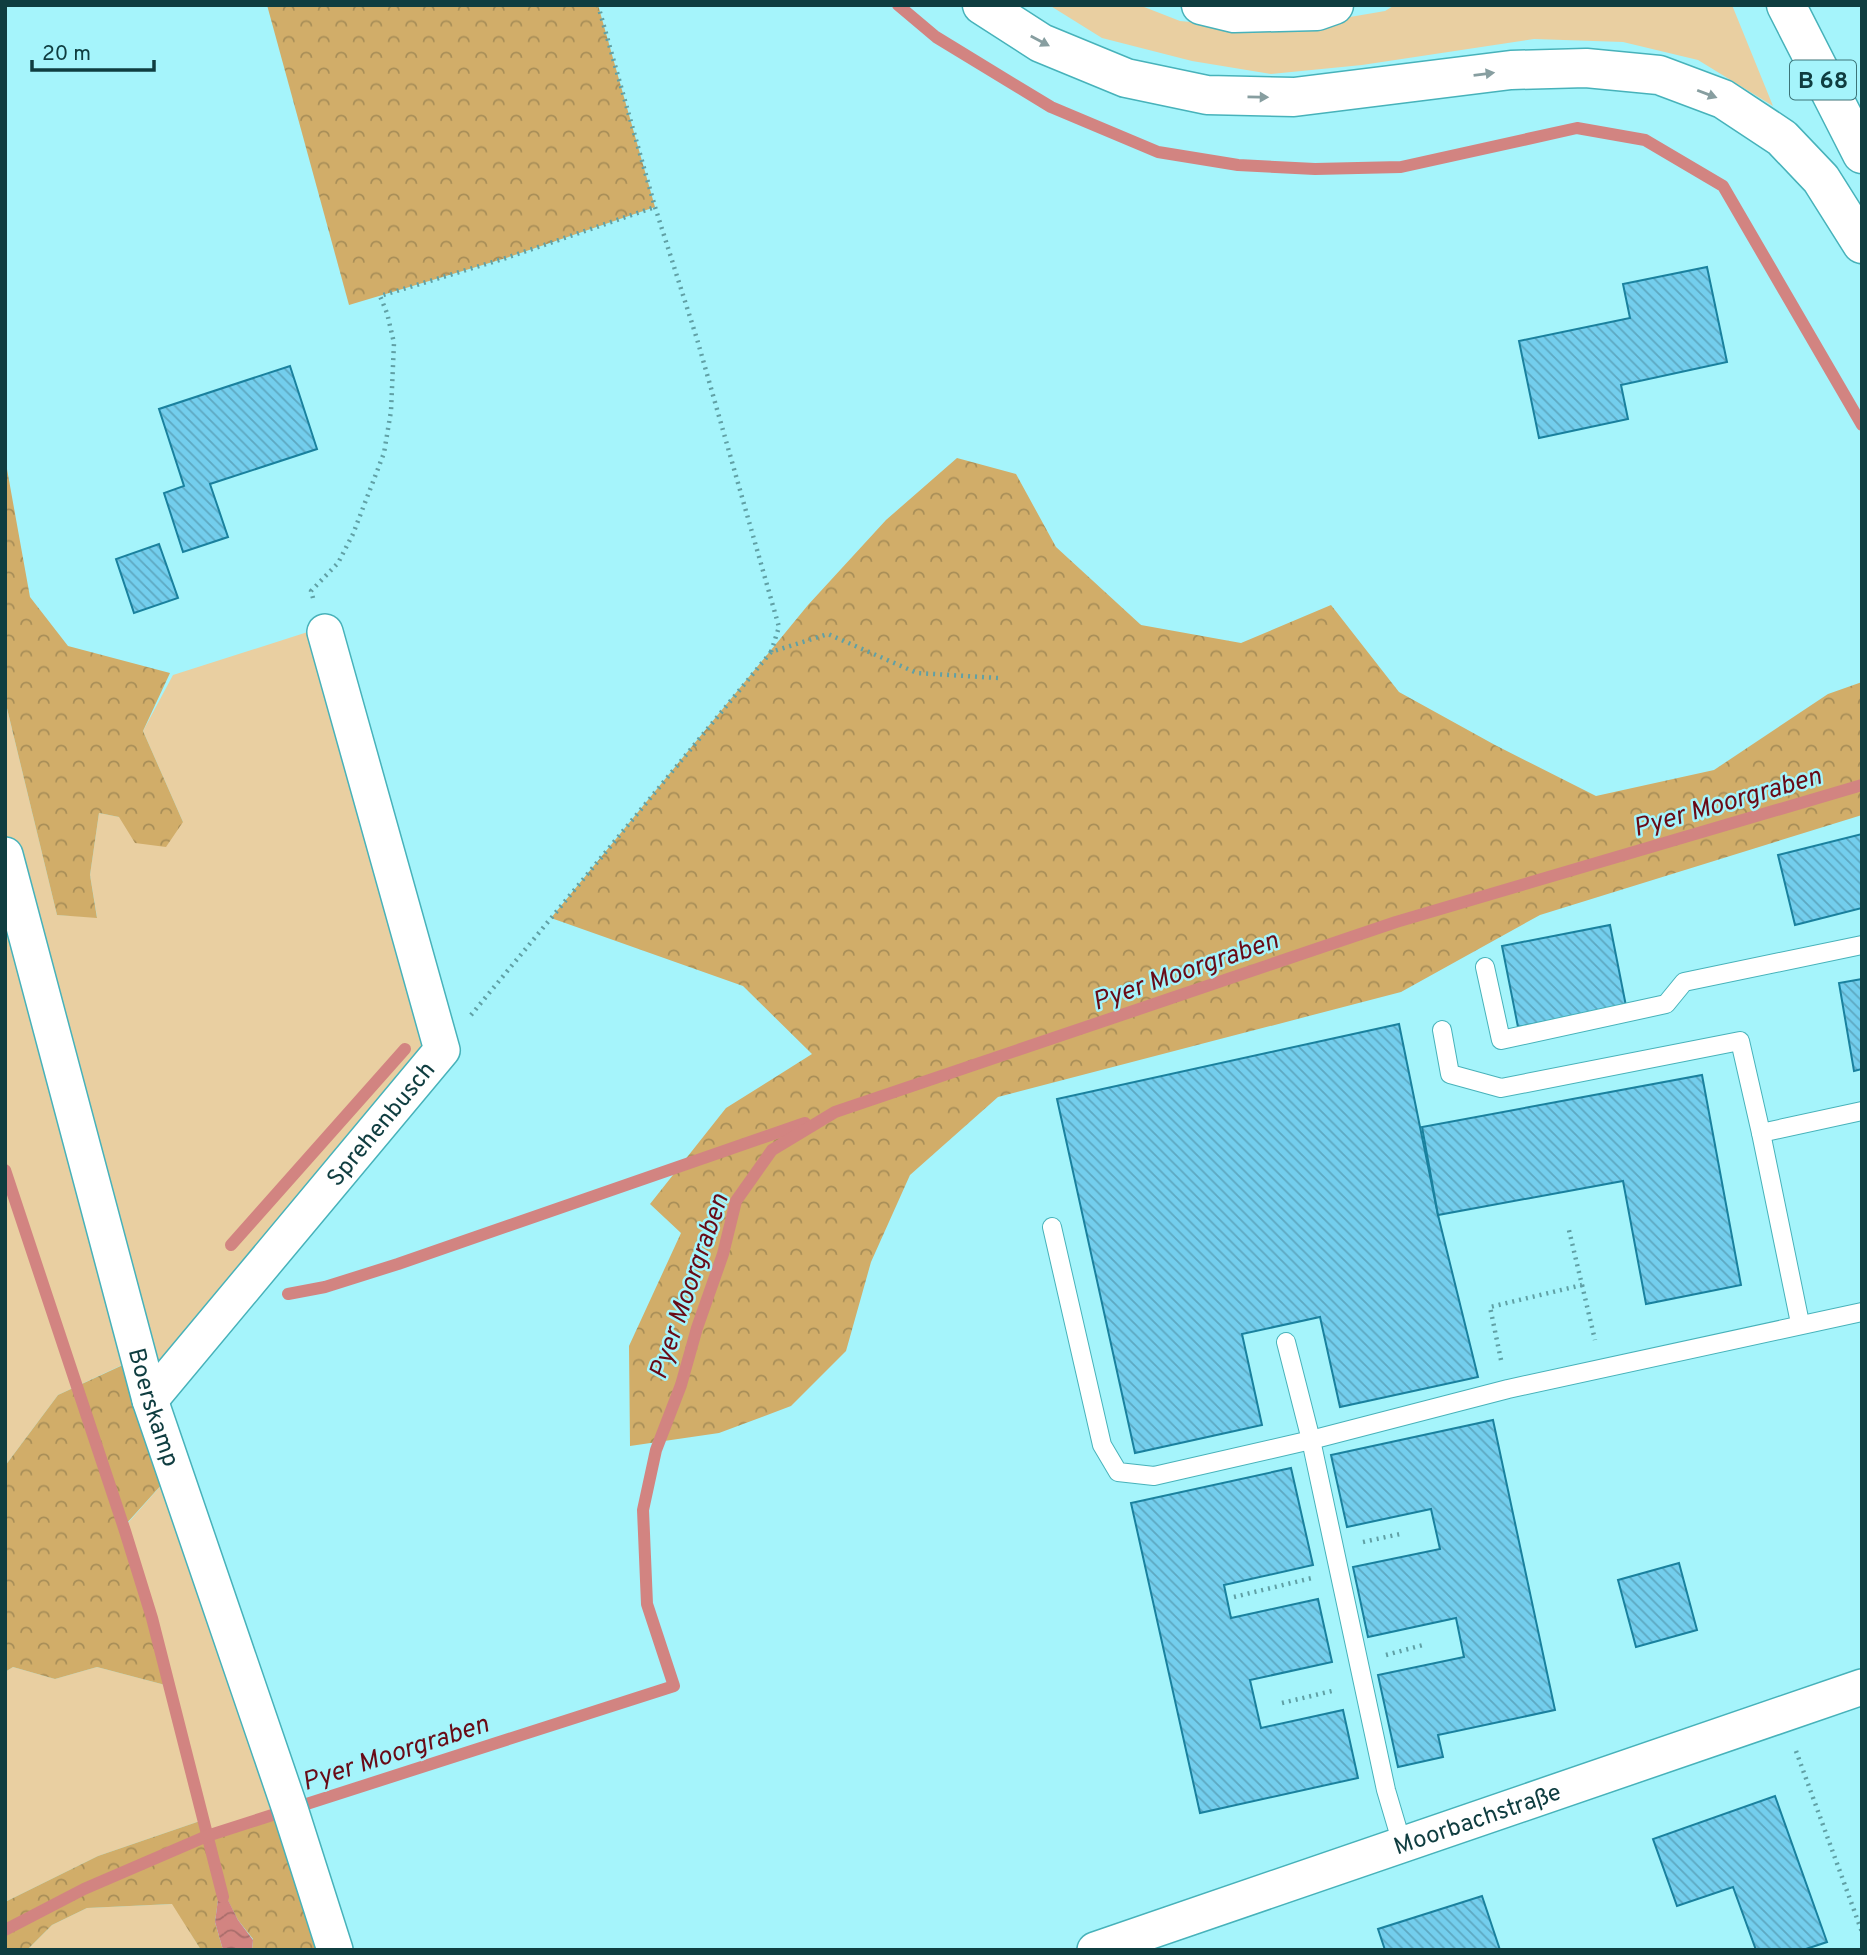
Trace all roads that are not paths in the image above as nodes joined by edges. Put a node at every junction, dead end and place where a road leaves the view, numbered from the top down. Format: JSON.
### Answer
{"nodes":[{"id":1,"x":982,"y":5,"type":"edge"},
{"id":2,"x":1201,"y":5,"type":"edge"},
{"id":3,"x":1334,"y":5,"type":"edge"},
{"id":4,"x":1786,"y":5,"type":"edge"},
{"id":5,"x":1862,"y":154,"type":"edge"},
{"id":6,"x":1862,"y":244,"type":"edge"},
{"id":7,"x":325,"y":632,"type":"road end"},
{"id":8,"x":5,"y":855,"type":"edge"},
{"id":9,"x":1862,"y":945,"type":"edge"},
{"id":10,"x":1485,"y":967,"type":"dead end"},
{"id":11,"x":1442,"y":1030,"type":"dead end"},
{"id":12,"x":1862,"y":1111,"type":"edge"},
{"id":13,"x":1761,"y":1133,"type":"junction"},
{"id":14,"x":1052,"y":1227,"type":"dead end"},
{"id":15,"x":1862,"y":1312,"type":"edge"},
{"id":16,"x":1800,"y":1324,"type":"junction"},
{"id":17,"x":1286,"y":1342,"type":"dead end"},
{"id":18,"x":150,"y":1400,"type":"junction"},
{"id":19,"x":1311,"y":1440,"type":"junction"},
{"id":20,"x":1862,"y":1688,"type":"edge"},
{"id":21,"x":1402,"y":1844,"type":"junction"},
{"id":22,"x":1165,"y":1938,"type":"edge"},
{"id":23,"x":335,"y":1950,"type":"edge"},
{"id":24,"x":1095,"y":1950,"type":"edge"}],
"edges":[{"from":1,"to":6,"type":"highway","one_way":true},
{"from":2,"to":3,"type":"highway"},
{"from":4,"to":5,"type":"highway","number":"B 68"},
{"from":7,"to":18,"type":"street","name":"Sprehenbusch"},
{"from":8,"to":18,"type":"street","name":"Boerskamp"},
{"from":9,"to":10,"type":"lane"},
{"from":11,"to":13,"type":"lane"},
{"from":12,"to":13,"type":"lane"},
{"from":13,"to":16,"type":"lane"},
{"from":14,"to":19,"type":"lane"},
{"from":15,"to":16,"type":"lane"},
{"from":16,"to":19,"type":"lane"},
{"from":17,"to":19,"type":"lane"},
{"from":18,"to":23,"type":"street","name":"Boerskamp"},
{"from":19,"to":21,"type":"lane"},
{"from":20,"to":21,"type":"street","name":"Moorbachstraße"},
{"from":21,"to":22,"type":"street","name":"Moorbachstraße"},
{"from":22,"to":24,"type":"street","name":"Moorbachstraße"}]}
